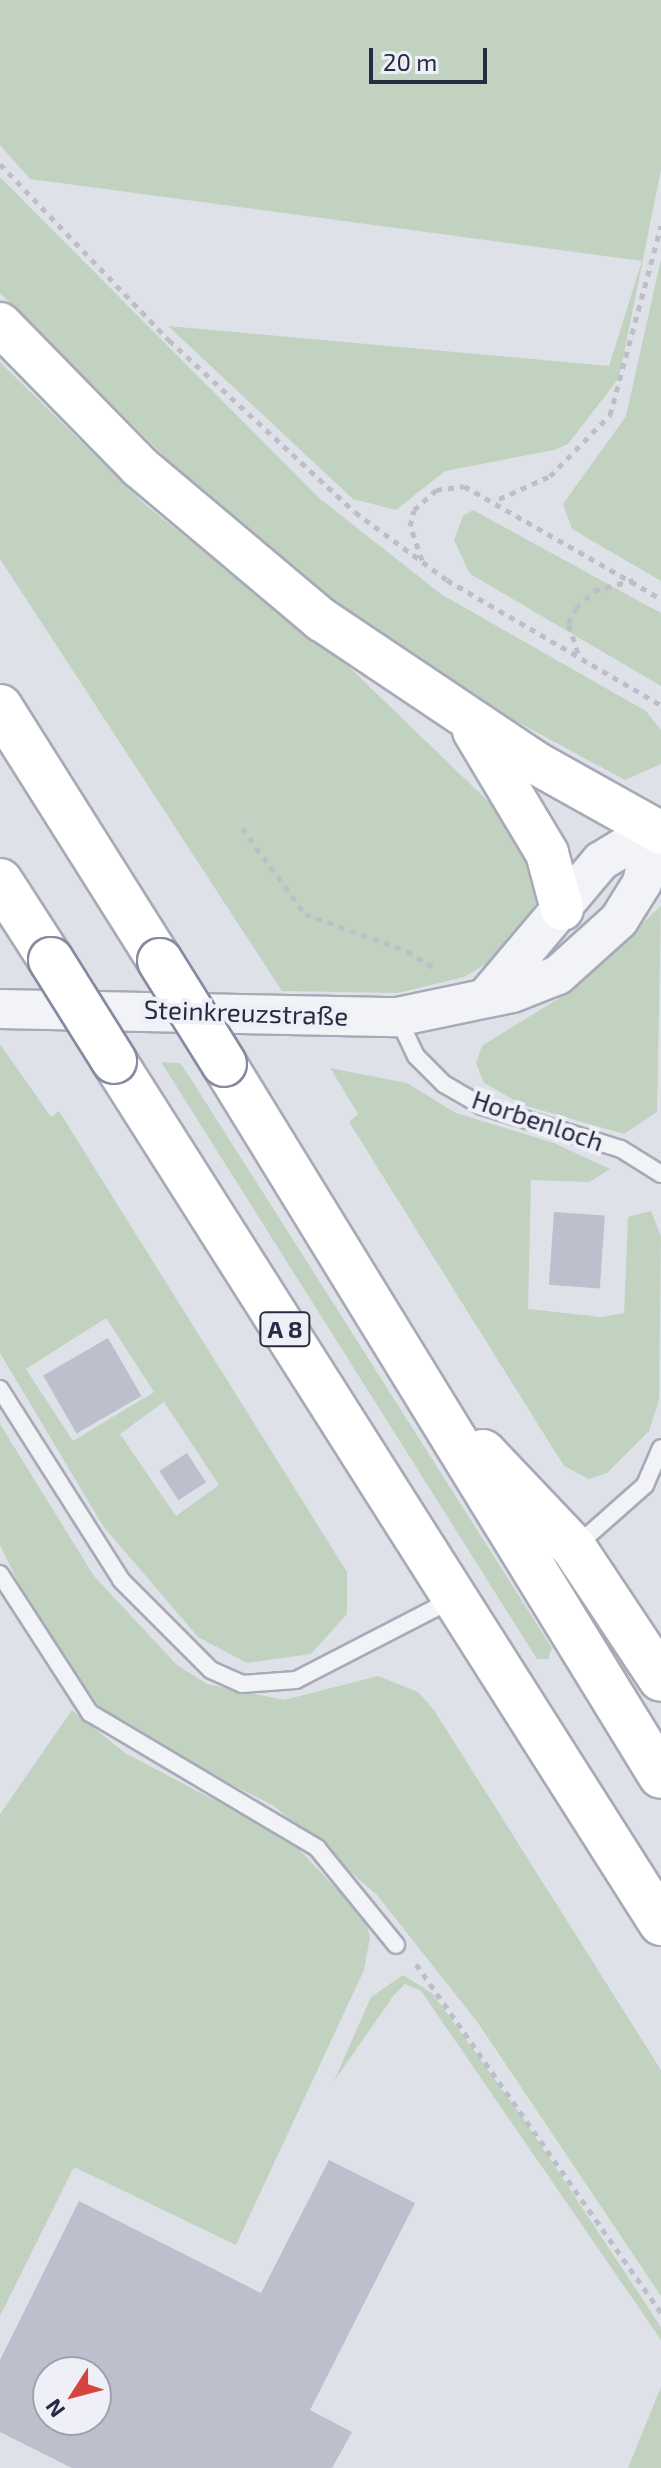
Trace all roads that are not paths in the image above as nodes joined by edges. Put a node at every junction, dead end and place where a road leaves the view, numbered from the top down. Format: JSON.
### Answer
{"nodes":[{"id":1,"x":0,"y":324,"type":"edge"},
{"id":2,"x":0,"y":707,"type":"edge"},
{"id":3,"x":467,"y":720,"type":"junction"},
{"id":4,"x":658,"y":831,"type":"edge"},
{"id":5,"x":0,"y":881,"type":"edge"},
{"id":6,"x":562,"y":909,"type":"junction"},
{"id":7,"x":474,"y":1001,"type":"junction"},
{"id":8,"x":0,"y":1009,"type":"edge"},
{"id":9,"x":397,"y":1017,"type":"junction"},
{"id":10,"x":661,"y":1174,"type":"edge"},
{"id":11,"x":0,"y":1389,"type":"edge"},
{"id":12,"x":439,"y":1405,"type":"junction"},
{"id":13,"x":661,"y":1448,"type":"edge"},
{"id":14,"x":574,"y":1548,"type":"junction"},
{"id":15,"x":0,"y":1574,"type":"edge"},
{"id":16,"x":455,"y":1598,"type":"junction"},
{"id":17,"x":661,"y":1679,"type":"edge"},
{"id":18,"x":661,"y":1776,"type":"edge"},
{"id":19,"x":661,"y":1923,"type":"edge"},
{"id":20,"x":396,"y":1945,"type":"road end"}],
"edges":[{"from":1,"to":3,"type":"main road"},
{"from":2,"to":12,"type":"highway","bridge":true},
{"from":3,"to":4,"type":"main road"},
{"from":3,"to":6,"type":"main road"},
{"from":4,"to":6,"type":"street"},
{"from":4,"to":7,"type":"street","name":"Steinkreuzstraße"},
{"from":5,"to":16,"type":"highway","number":"A 8","bridge":true},
{"from":6,"to":7,"type":"street"},
{"from":7,"to":9,"type":"street","name":"Steinkreuzstraße"},
{"from":8,"to":9,"type":"street","name":"Steinkreuzstraße"},
{"from":9,"to":10,"type":"lane","name":"Horbenloch"},
{"from":11,"to":16,"type":"lane"},
{"from":12,"to":14,"type":"highway"},
{"from":12,"to":18,"type":"highway"},
{"from":13,"to":14,"type":"lane"},
{"from":14,"to":17,"type":"highway"},
{"from":15,"to":20,"type":"lane"},
{"from":16,"to":19,"type":"highway","number":"A 8"}]}
